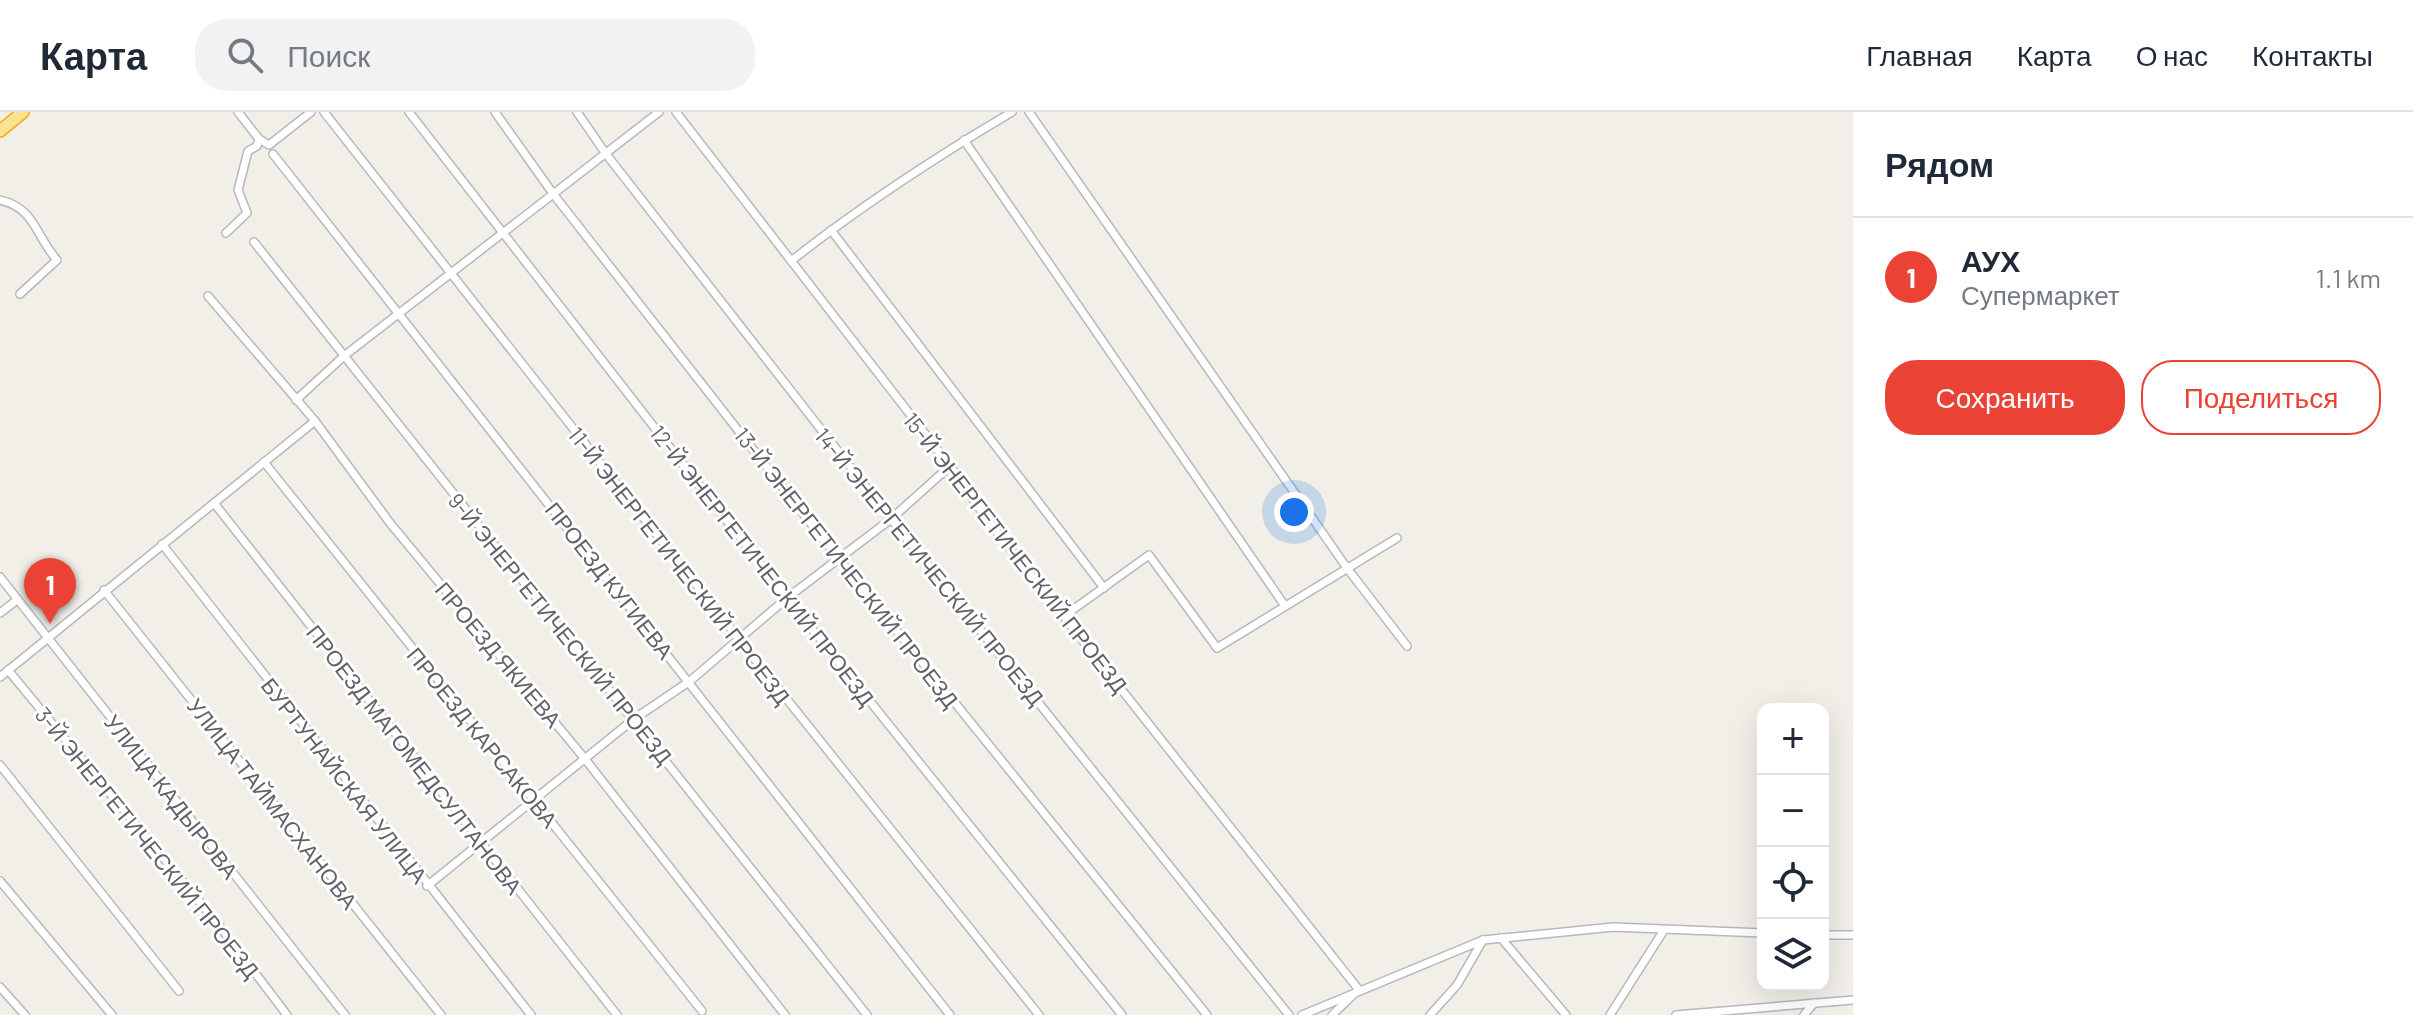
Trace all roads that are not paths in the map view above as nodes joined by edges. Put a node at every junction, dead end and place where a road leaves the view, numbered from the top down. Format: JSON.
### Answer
{"nodes":[{"id":1,"x":23,"y":112,"type":"edge"},
{"id":2,"x":238,"y":112,"type":"edge"},
{"id":3,"x":311,"y":112,"type":"edge"},
{"id":4,"x":324,"y":112,"type":"edge"},
{"id":5,"x":409,"y":112,"type":"edge"},
{"id":6,"x":495,"y":112,"type":"edge"},
{"id":7,"x":577,"y":112,"type":"edge"},
{"id":8,"x":659,"y":112,"type":"edge"},
{"id":9,"x":678,"y":112,"type":"edge"},
{"id":10,"x":1012,"y":112,"type":"edge"},
{"id":11,"x":1029,"y":112,"type":"edge"},
{"id":12,"x":0,"y":131,"type":"edge"},
{"id":13,"x":259,"y":139,"type":"junction"},
{"id":14,"x":964,"y":140,"type":"junction"},
{"id":15,"x":273,"y":154,"type":"dead end"},
{"id":16,"x":606,"y":154,"type":"junction"},
{"id":17,"x":554,"y":195,"type":"junction"},
{"id":18,"x":0,"y":200,"type":"edge"},
{"id":19,"x":831,"y":230,"type":"junction"},
{"id":20,"x":226,"y":233,"type":"dead end"},
{"id":21,"x":503,"y":234,"type":"junction"},
{"id":22,"x":254,"y":242,"type":"dead end"},
{"id":23,"x":791,"y":261,"type":"junction"},
{"id":24,"x":451,"y":274,"type":"junction"},
{"id":25,"x":20,"y":294,"type":"dead end"},
{"id":26,"x":208,"y":296,"type":"dead end"},
{"id":27,"x":399,"y":314,"type":"junction"},
{"id":28,"x":344,"y":356,"type":"junction"},
{"id":29,"x":296,"y":400,"type":"junction"},
{"id":30,"x":315,"y":421,"type":"junction"},
{"id":31,"x":264,"y":462,"type":"junction"},
{"id":32,"x":950,"y":466,"type":"junction"},
{"id":33,"x":214,"y":503,"type":"junction"},
{"id":34,"x":891,"y":519,"type":"junction"},
{"id":35,"x":1397,"y":538,"type":"dead end"},
{"id":36,"x":162,"y":544,"type":"junction"},
{"id":37,"x":838,"y":558,"type":"junction"},
{"id":38,"x":1347,"y":568,"type":"junction"},
{"id":39,"x":0,"y":577,"type":"edge"},
{"id":40,"x":1104,"y":588,"type":"junction"},
{"id":41,"x":104,"y":590,"type":"junction"},
{"id":42,"x":787,"y":598,"type":"junction"},
{"id":43,"x":17,"y":600,"type":"junction"},
{"id":44,"x":1285,"y":606,"type":"junction"},
{"id":45,"x":0,"y":613,"type":"edge"},
{"id":46,"x":1064,"y":616,"type":"junction"},
{"id":47,"x":738,"y":638,"type":"junction"},
{"id":48,"x":48,"y":639,"type":"junction"},
{"id":49,"x":1407,"y":646,"type":"dead end"},
{"id":50,"x":8,"y":670,"type":"junction"},
{"id":51,"x":0,"y":677,"type":"edge"},
{"id":52,"x":690,"y":681,"type":"junction"},
{"id":53,"x":634,"y":719,"type":"junction"},
{"id":54,"x":585,"y":759,"type":"junction"},
{"id":55,"x":0,"y":765,"type":"edge"},
{"id":56,"x":534,"y":800,"type":"junction"},
{"id":57,"x":479,"y":843,"type":"junction"},
{"id":58,"x":0,"y":881,"type":"edge"},
{"id":59,"x":427,"y":886,"type":"junction"},
{"id":60,"x":1664,"y":930,"type":"junction"},
{"id":61,"x":1757,"y":933,"type":"edge"},
{"id":62,"x":1829,"y":935,"type":"edge"},
{"id":63,"x":1853,"y":935,"type":"edge"},
{"id":64,"x":1501,"y":938,"type":"junction"},
{"id":65,"x":1483,"y":940,"type":"junction"},
{"id":66,"x":0,"y":987,"type":"edge"},
{"id":67,"x":1359,"y":990,"type":"junction"},
{"id":68,"x":179,"y":991,"type":"dead end"},
{"id":69,"x":1853,"y":1000,"type":"edge"},
{"id":70,"x":1814,"y":1003,"type":"junction"},
{"id":71,"x":702,"y":1011,"type":"dead end"},
{"id":72,"x":948,"y":1012,"type":"edge"},
{"id":73,"x":1738,"y":1012,"type":"edge"},
{"id":74,"x":25,"y":1015,"type":"edge"},
{"id":75,"x":112,"y":1015,"type":"edge"},
{"id":76,"x":287,"y":1015,"type":"edge"},
{"id":77,"x":345,"y":1015,"type":"edge"},
{"id":78,"x":441,"y":1015,"type":"edge"},
{"id":79,"x":531,"y":1015,"type":"edge"},
{"id":80,"x":617,"y":1015,"type":"edge"},
{"id":81,"x":785,"y":1015,"type":"edge"},
{"id":82,"x":867,"y":1015,"type":"edge"},
{"id":83,"x":1039,"y":1015,"type":"edge"},
{"id":84,"x":1122,"y":1015,"type":"edge"},
{"id":85,"x":1207,"y":1015,"type":"edge"},
{"id":86,"x":1289,"y":1015,"type":"edge"},
{"id":87,"x":1302,"y":1015,"type":"edge"},
{"id":88,"x":1332,"y":1015,"type":"edge"},
{"id":89,"x":1430,"y":1015,"type":"edge"},
{"id":90,"x":1566,"y":1015,"type":"edge"},
{"id":91,"x":1610,"y":1015,"type":"edge"},
{"id":92,"x":1676,"y":1015,"type":"edge"},
{"id":93,"x":1804,"y":1015,"type":"edge"}],
"edges":[{"from":1,"to":12,"type":"highway"},
{"from":2,"to":13,"type":"street"},
{"from":3,"to":13,"type":"street"},
{"from":4,"to":24,"type":"street","name":"11-Й ЭНЕРГЕТИЧЕСКИЙ ПРОЕЗД"},
{"from":5,"to":21,"type":"street","name":"12-Й ЭНЕРГЕТИЧЕСКИЙ ПРОЕЗД"},
{"from":6,"to":17,"type":"street","name":"13-Й ЭНЕРГЕТИЧЕСКИЙ ПРОЕЗД"},
{"from":7,"to":16,"type":"street","name":"14-Й ЭНЕРГЕТИЧЕСКИЙ ПРОЕЗД"},
{"from":8,"to":16,"type":"street"},
{"from":9,"to":23,"type":"street","name":"15-Й ЭНЕРГЕТИЧЕСКИЙ ПРОЕЗД"},
{"from":10,"to":14,"type":"street"},
{"from":11,"to":38,"type":"street"},
{"from":13,"to":20,"type":"street"},
{"from":14,"to":19,"type":"street"},
{"from":14,"to":44,"type":"street"},
{"from":15,"to":27,"type":"street","name":"ПРОЕЗД КУГИЕВА"},
{"from":16,"to":17,"type":"street"},
{"from":16,"to":34,"type":"street","name":"14-Й ЭНЕРГЕТИЧЕСКИЙ ПРОЕЗД"},
{"from":17,"to":21,"type":"street"},
{"from":17,"to":37,"type":"street","name":"13-Й ЭНЕРГЕТИЧЕСКИЙ ПРОЕЗД"},
{"from":18,"to":25,"type":"street"},
{"from":19,"to":23,"type":"street"},
{"from":19,"to":40,"type":"street"},
{"from":21,"to":24,"type":"street"},
{"from":21,"to":42,"type":"street","name":"12-Й ЭНЕРГЕТИЧЕСКИЙ ПРОЕЗД"},
{"from":22,"to":28,"type":"street","name":"9-Й ЭНЕРГЕТИЧЕСКИЙ ПРОЕЗД"},
{"from":23,"to":32,"type":"street","name":"15-Й ЭНЕРГЕТИЧЕСКИЙ ПРОЕЗД"},
{"from":24,"to":27,"type":"street"},
{"from":24,"to":47,"type":"street","name":"11-Й ЭНЕРГЕТИЧЕСКИЙ ПРОЕЗД"},
{"from":26,"to":29,"type":"street","name":"ПРОЕЗД ЯКИЕВА"},
{"from":27,"to":28,"type":"street"},
{"from":27,"to":52,"type":"street","name":"ПРОЕЗД КУГИЕВА"},
{"from":28,"to":29,"type":"street"},
{"from":28,"to":53,"type":"street","name":"9-Й ЭНЕРГЕТИЧЕСКИЙ ПРОЕЗД"},
{"from":29,"to":30,"type":"street","name":"ПРОЕЗД ЯКИЕВА"},
{"from":30,"to":31,"type":"street"},
{"from":30,"to":54,"type":"street","name":"ПРОЕЗД ЯКИЕВА"},
{"from":31,"to":33,"type":"street"},
{"from":31,"to":56,"type":"street","name":"ПРОЕЗД КАРСАКОВА"},
{"from":32,"to":34,"type":"street"},
{"from":32,"to":46,"type":"street","name":"15-Й ЭНЕРГЕТИЧЕСКИЙ ПРОЕЗД"},
{"from":33,"to":36,"type":"street"},
{"from":33,"to":57,"type":"street","name":"ПРОЕЗД МАГОМЕДСУЛТАНОВА"},
{"from":34,"to":37,"type":"street"},
{"from":34,"to":86,"type":"street","name":"14-Й ЭНЕРГЕТИЧЕСКИЙ ПРОЕЗД"},
{"from":35,"to":38,"type":"street"},
{"from":36,"to":41,"type":"street"},
{"from":36,"to":59,"type":"street","name":"БУРТУНАЙСКАЯ УЛИЦА"},
{"from":37,"to":42,"type":"street"},
{"from":37,"to":85,"type":"street","name":"13-Й ЭНЕРГЕТИЧЕСКИЙ ПРОЕЗД"},
{"from":38,"to":44,"type":"street"},
{"from":38,"to":49,"type":"street"},
{"from":39,"to":43,"type":"street","name":"УЛИЦА КАДЫРОВА"},
{"from":40,"to":44,"type":"street"},
{"from":40,"to":46,"type":"street"},
{"from":41,"to":48,"type":"street"},
{"from":41,"to":78,"type":"street","name":"УЛИЦА ТАЙМАСХАНОВА"},
{"from":42,"to":47,"type":"street"},
{"from":42,"to":84,"type":"street","name":"12-Й ЭНЕРГЕТИЧЕСКИЙ ПРОЕЗД"},
{"from":43,"to":45,"type":"street"},
{"from":43,"to":48,"type":"street","name":"УЛИЦА КАДЫРОВА"},
{"from":46,"to":67,"type":"street","name":"15-Й ЭНЕРГЕТИЧЕСКИЙ ПРОЕЗД"},
{"from":47,"to":52,"type":"street"},
{"from":47,"to":83,"type":"street","name":"11-Й ЭНЕРГЕТИЧЕСКИЙ ПРОЕЗД"},
{"from":48,"to":50,"type":"street"},
{"from":48,"to":77,"type":"street","name":"УЛИЦА КАДЫРОВА"},
{"from":50,"to":51,"type":"street"},
{"from":50,"to":76,"type":"street","name":"3-Й ЭНЕРГЕТИЧЕСКИЙ ПРОЕЗД"},
{"from":52,"to":53,"type":"street"},
{"from":52,"to":72,"type":"street","name":"ПРОЕЗД КУГИЕВА"},
{"from":53,"to":54,"type":"street"},
{"from":53,"to":82,"type":"street","name":"9-Й ЭНЕРГЕТИЧЕСКИЙ ПРОЕЗД"},
{"from":54,"to":56,"type":"street"},
{"from":54,"to":81,"type":"street","name":"ПРОЕЗД ЯКИЕВА"},
{"from":55,"to":68,"type":"street"},
{"from":56,"to":57,"type":"street"},
{"from":56,"to":71,"type":"street","name":"ПРОЕЗД КАРСАКОВА"},
{"from":57,"to":59,"type":"street"},
{"from":57,"to":80,"type":"street","name":"ПРОЕЗД МАГОМЕДСУЛТАНОВА"},
{"from":58,"to":75,"type":"street"},
{"from":59,"to":79,"type":"street","name":"БУРТУНАЙСКАЯ УЛИЦА"},
{"from":60,"to":61,"type":"street"},
{"from":60,"to":64,"type":"street"},
{"from":60,"to":91,"type":"street"},
{"from":62,"to":63,"type":"street"},
{"from":64,"to":65,"type":"street"},
{"from":64,"to":90,"type":"street"},
{"from":65,"to":67,"type":"street"},
{"from":65,"to":89,"type":"street"},
{"from":66,"to":74,"type":"street"},
{"from":67,"to":87,"type":"street"},
{"from":67,"to":88,"type":"street"},
{"from":69,"to":70,"type":"street"},
{"from":70,"to":73,"type":"street"},
{"from":70,"to":93,"type":"street"},
{"from":73,"to":92,"type":"street"}]}
